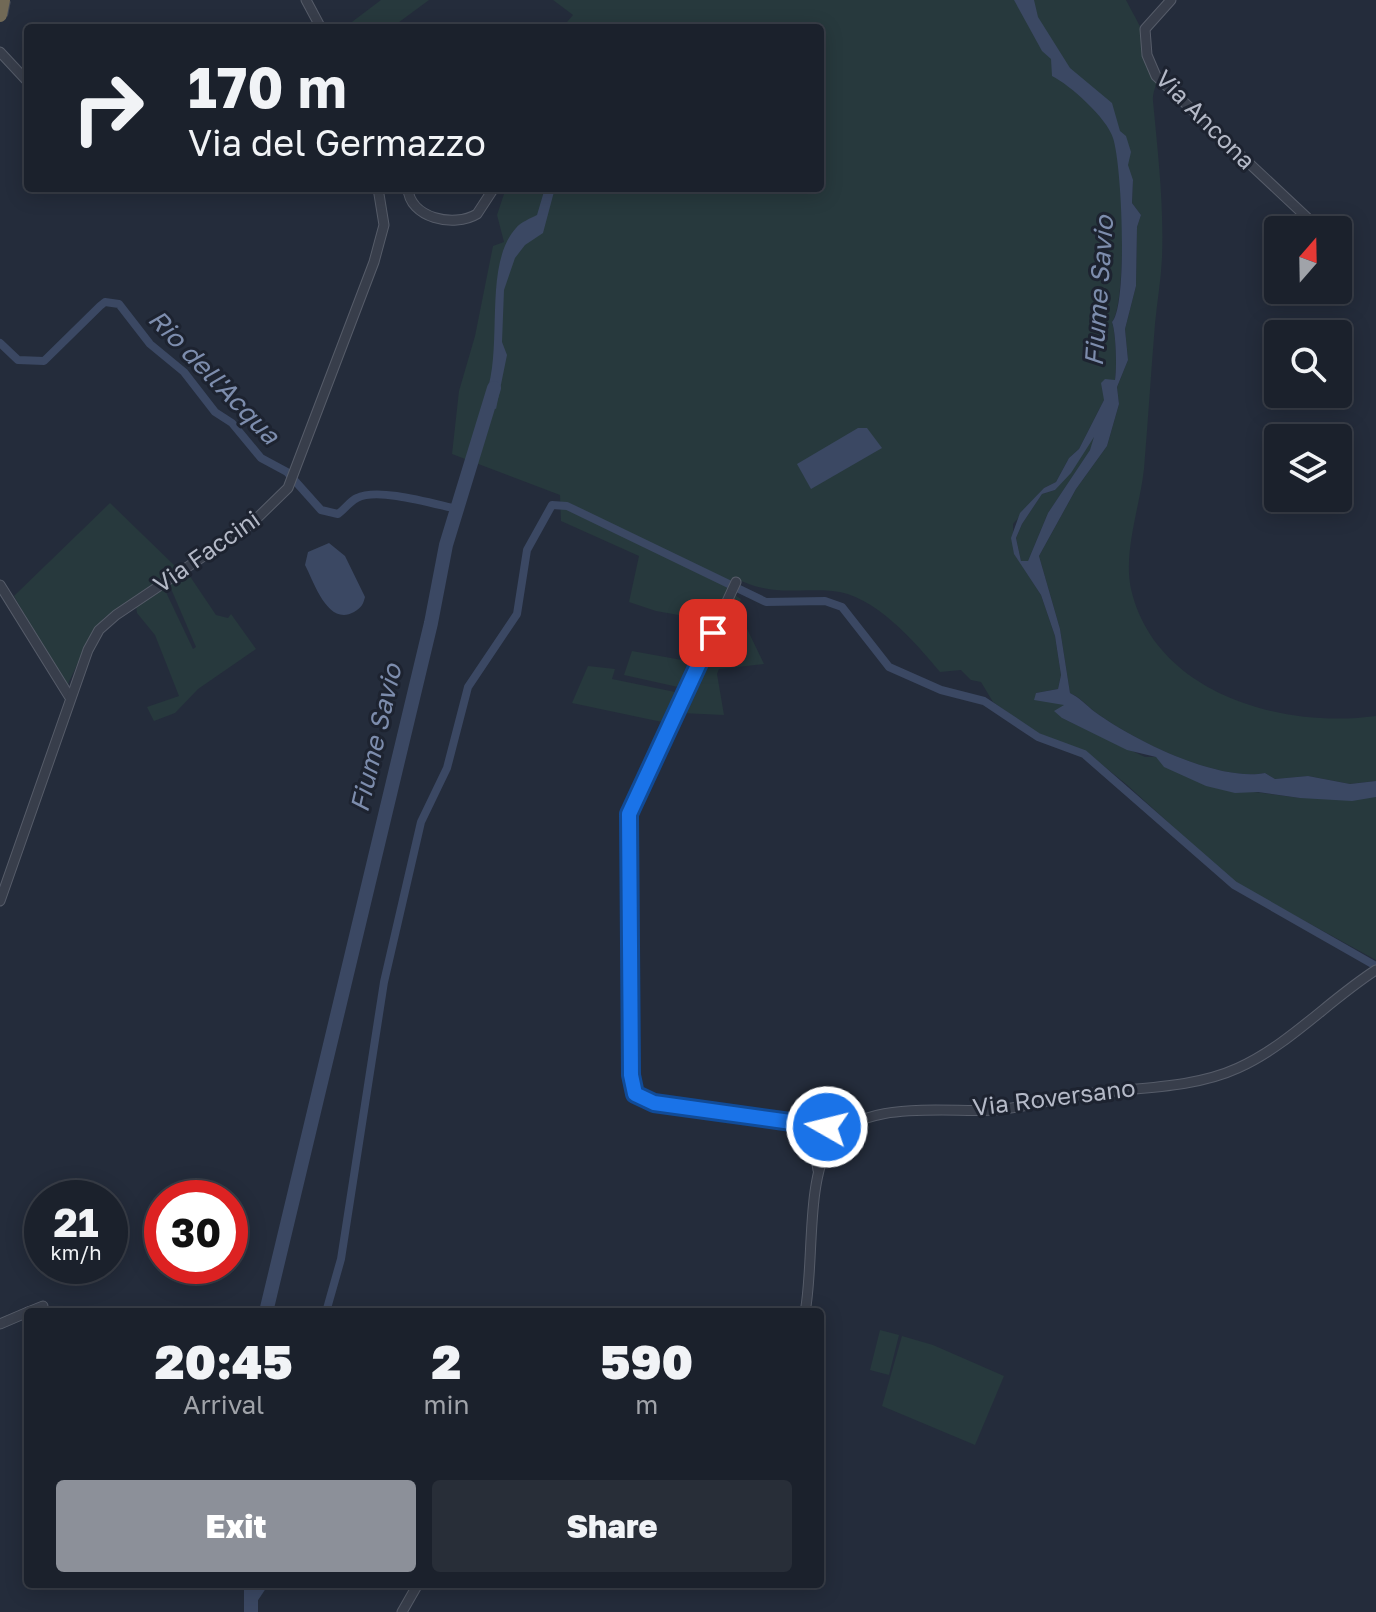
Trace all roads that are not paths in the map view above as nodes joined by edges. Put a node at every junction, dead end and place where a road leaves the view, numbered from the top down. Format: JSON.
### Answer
{"nodes":[{"id":1,"x":3,"y":0,"type":"edge"},
{"id":2,"x":306,"y":0,"type":"edge"},
{"id":3,"x":1171,"y":0,"type":"edge"},
{"id":4,"x":0,"y":15,"type":"edge"},
{"id":5,"x":319,"y":24,"type":"edge"},
{"id":6,"x":0,"y":52,"type":"edge"},
{"id":7,"x":24,"y":78,"type":"edge"},
{"id":8,"x":379,"y":192,"type":"edge"},
{"id":9,"x":409,"y":192,"type":"edge"},
{"id":10,"x":491,"y":192,"type":"edge"},
{"id":11,"x":1305,"y":216,"type":"edge"},
{"id":12,"x":736,"y":582,"type":"dead end"},
{"id":13,"x":0,"y":585,"type":"edge"},
{"id":14,"x":69,"y":696,"type":"junction"},
{"id":15,"x":0,"y":901,"type":"edge"},
{"id":16,"x":1376,"y":970,"type":"edge"},
{"id":17,"x":810,"y":1125,"type":"junction"},
{"id":18,"x":844,"y":1130,"type":"junction"},
{"id":19,"x":818,"y":1170,"type":"junction"},
{"id":20,"x":43,"y":1306,"type":"dead end"},
{"id":21,"x":38,"y":1308,"type":"edge"},
{"id":22,"x":805,"y":1308,"type":"edge"},
{"id":23,"x":24,"y":1314,"type":"edge"},
{"id":24,"x":0,"y":1324,"type":"edge"},
{"id":25,"x":416,"y":1588,"type":"edge"},
{"id":26,"x":402,"y":1612,"type":"edge"}],
"edges":[{"from":1,"to":4,"type":"highway","bridge":true},
{"from":2,"to":5,"type":"street"},
{"from":3,"to":11,"type":"street","name":"Via Ancona"},
{"from":6,"to":7,"type":"street"},
{"from":8,"to":14,"type":"street","name":"Via Faccini"},
{"from":9,"to":10,"type":"street"},
{"from":12,"to":17,"type":"street"},
{"from":13,"to":14,"type":"street"},
{"from":14,"to":15,"type":"street","name":"Via Faccini"},
{"from":16,"to":18,"type":"street","name":"Via Roversano"},
{"from":17,"to":18,"type":"street"},
{"from":17,"to":19,"type":"street"},
{"from":18,"to":19,"type":"street"},
{"from":19,"to":22,"type":"street"},
{"from":20,"to":21,"type":"street"},
{"from":23,"to":24,"type":"street"},
{"from":25,"to":26,"type":"street"}]}
